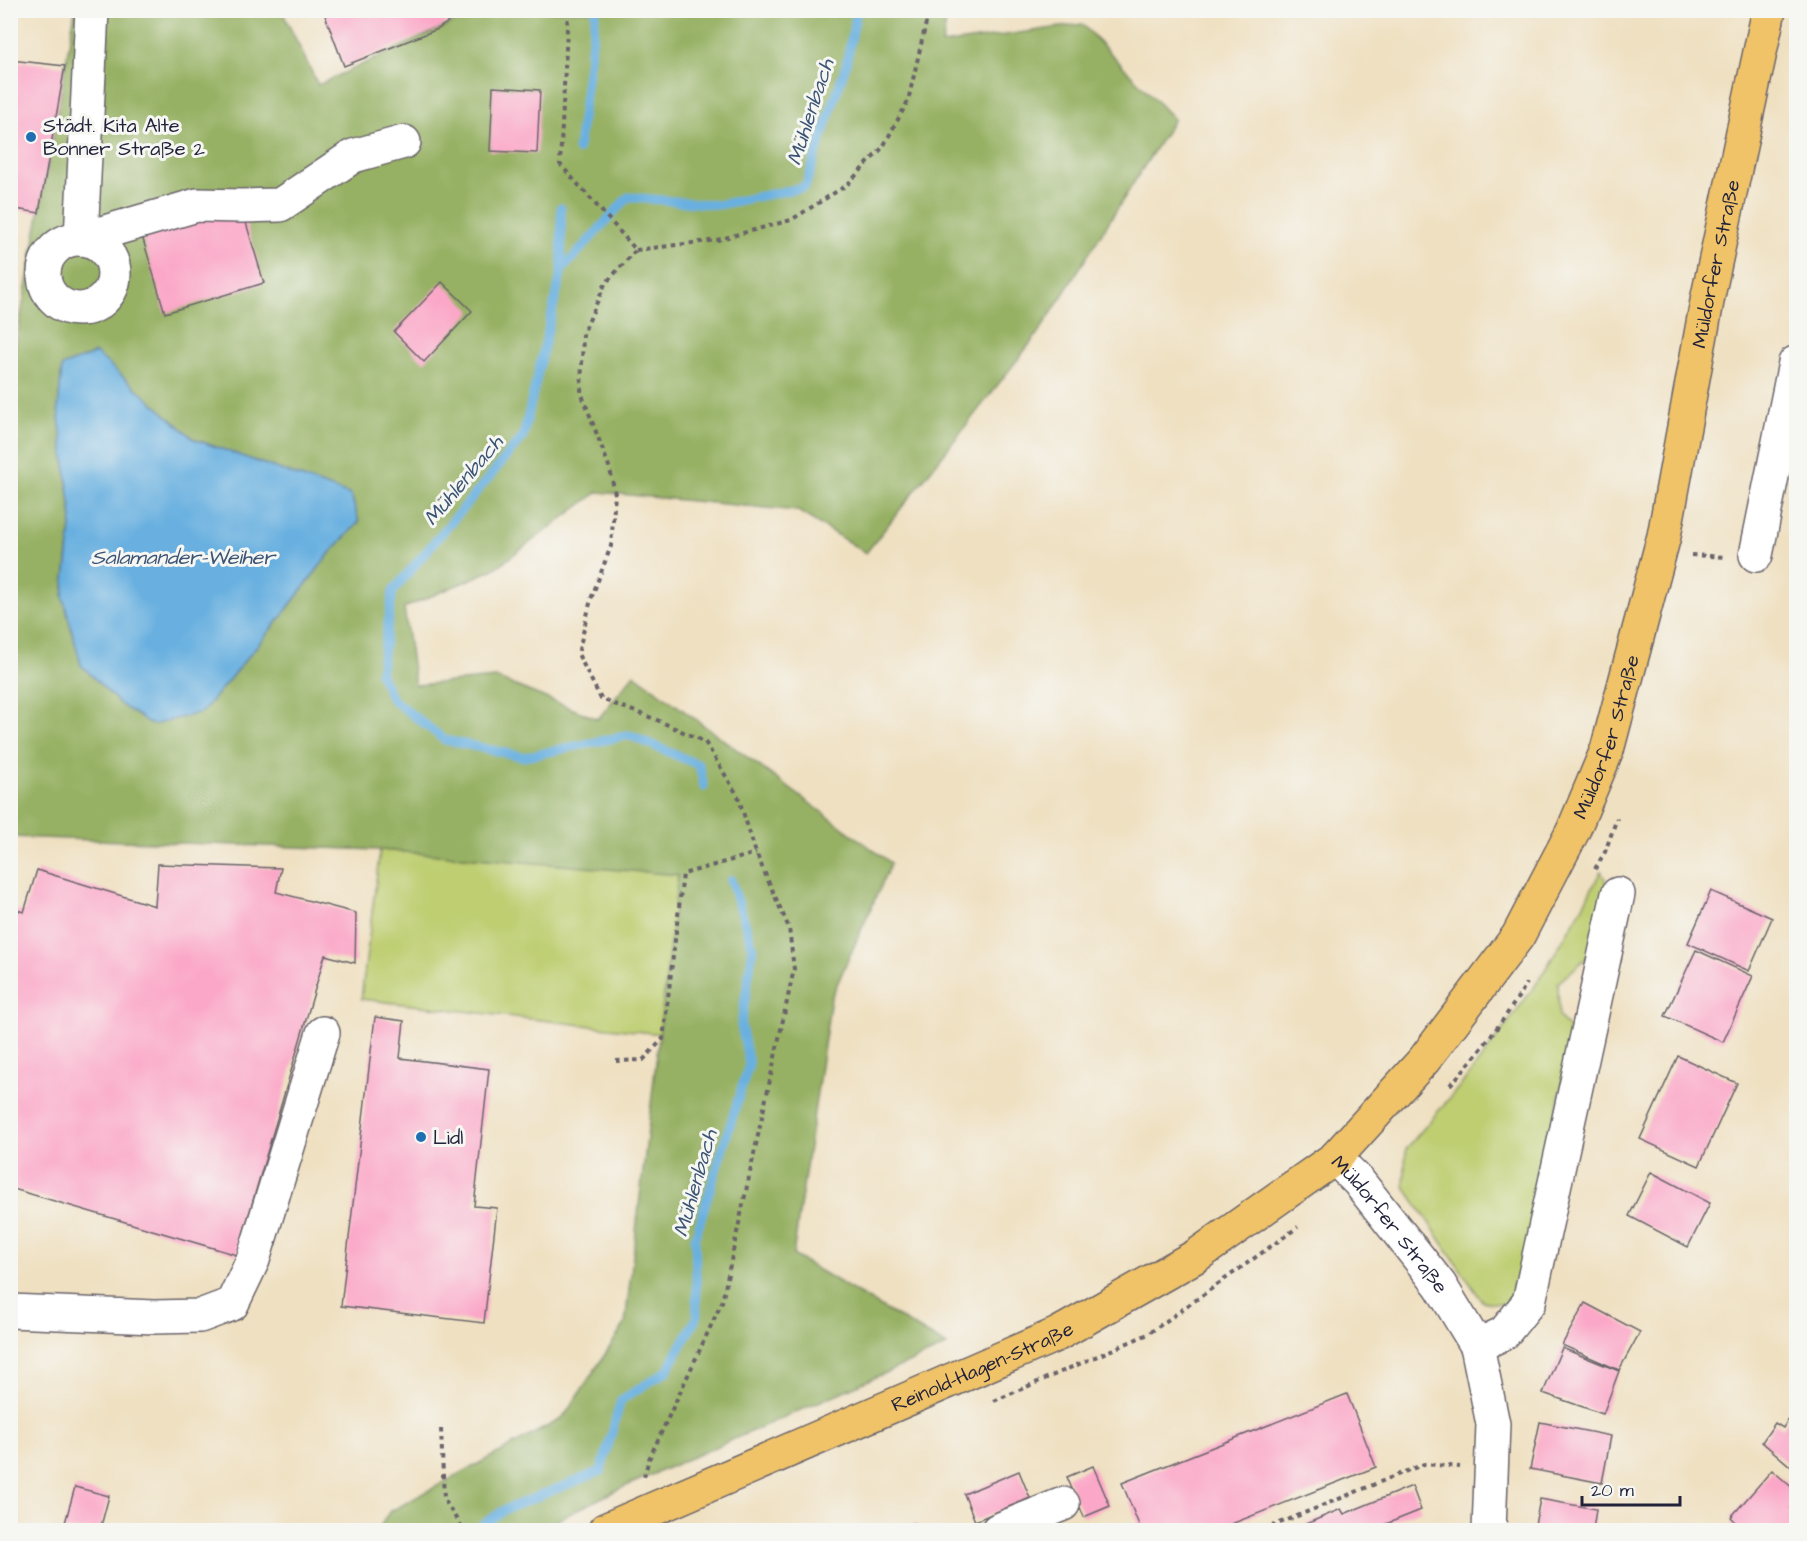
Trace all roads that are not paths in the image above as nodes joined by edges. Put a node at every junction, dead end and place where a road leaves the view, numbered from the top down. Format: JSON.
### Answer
{"nodes":[{"id":1,"x":92,"y":10,"type":"edge"},
{"id":2,"x":1769,"y":10,"type":"edge"},
{"id":3,"x":404,"y":142,"type":"dead end"},
{"id":4,"x":1795,"y":363,"type":"dead end"},
{"id":5,"x":1756,"y":555,"type":"dead end"},
{"id":6,"x":1618,"y":894,"type":"dead end"},
{"id":7,"x":323,"y":1034,"type":"dead end"},
{"id":8,"x":1335,"y":1158,"type":"junction"},
{"id":9,"x":10,"y":1311,"type":"edge"},
{"id":10,"x":1477,"y":1346,"type":"junction"},
{"id":11,"x":1063,"y":1504,"type":"dead end"},
{"id":12,"x":620,"y":1524,"type":"edge"},
{"id":13,"x":998,"y":1530,"type":"edge"},
{"id":14,"x":1490,"y":1530,"type":"edge"}],
"edges":[{"from":1,"to":3,"type":"street"},
{"from":2,"to":8,"type":"main road","name":"Müldorfer Straße"},
{"from":4,"to":5,"type":"street"},
{"from":6,"to":10,"type":"street"},
{"from":7,"to":9,"type":"street"},
{"from":8,"to":10,"type":"street","name":"Müldorfer Straße"},
{"from":8,"to":12,"type":"main road","name":"Reinold-Hagen-Straße"},
{"from":10,"to":14,"type":"street","name":"Müldorfer Straße"},
{"from":11,"to":13,"type":"street"}]}
